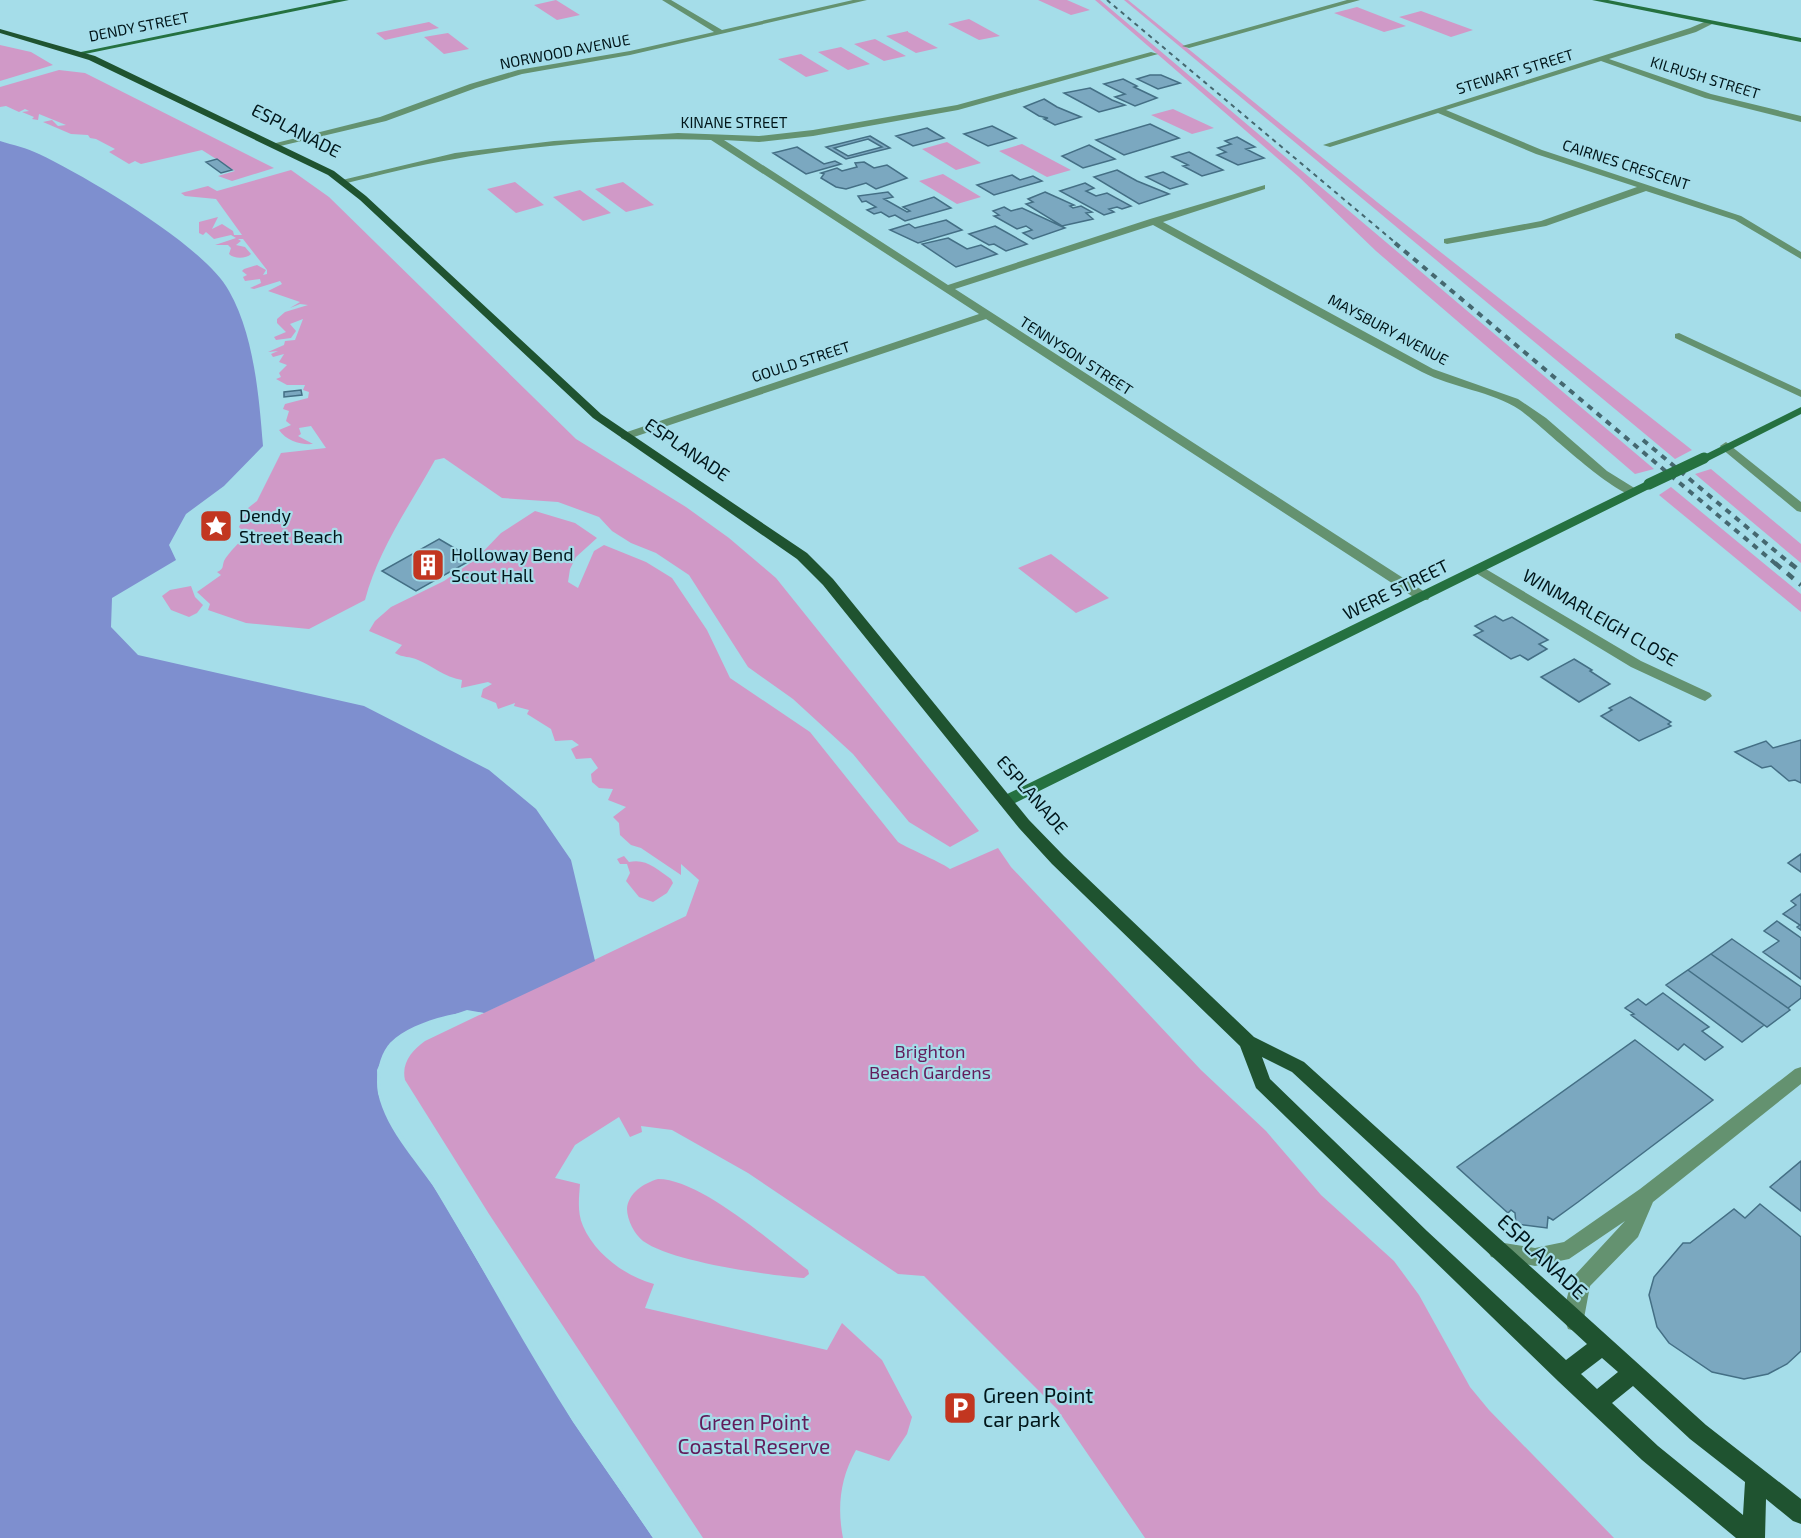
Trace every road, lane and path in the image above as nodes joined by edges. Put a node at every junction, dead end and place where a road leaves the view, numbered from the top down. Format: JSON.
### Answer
{"nodes":[{"id":1,"x":345,"y":0,"type":"edge"},
{"id":2,"x":666,"y":0,"type":"edge"},
{"id":3,"x":862,"y":0,"type":"edge"},
{"id":4,"x":1356,"y":0,"type":"edge"},
{"id":5,"x":1596,"y":0,"type":"edge"},
{"id":6,"x":1709,"y":22,"type":"junction"},
{"id":7,"x":0,"y":31,"type":"edge"},
{"id":8,"x":720,"y":32,"type":"junction"},
{"id":9,"x":1801,"y":40,"type":"edge"},
{"id":10,"x":1186,"y":46,"type":"dead end"},
{"id":11,"x":80,"y":53,"type":"junction"},
{"id":12,"x":1154,"y":54,"type":"dead end"},
{"id":13,"x":1602,"y":59,"type":"junction"},
{"id":14,"x":1438,"y":110,"type":"junction"},
{"id":15,"x":1801,"y":119,"type":"edge"},
{"id":16,"x":714,"y":138,"type":"junction"},
{"id":17,"x":276,"y":144,"type":"junction"},
{"id":18,"x":1327,"y":145,"type":"dead end"},
{"id":19,"x":344,"y":181,"type":"junction"},
{"id":20,"x":1262,"y":187,"type":"dead end"},
{"id":21,"x":1647,"y":187,"type":"junction"},
{"id":22,"x":1153,"y":221,"type":"junction"},
{"id":23,"x":1447,"y":241,"type":"dead end"},
{"id":24,"x":1801,"y":256,"type":"edge"},
{"id":25,"x":946,"y":289,"type":"junction"},
{"id":26,"x":986,"y":315,"type":"junction"},
{"id":27,"x":1678,"y":336,"type":"dead end"},
{"id":28,"x":1801,"y":394,"type":"edge"},
{"id":29,"x":1801,"y":410,"type":"edge"},
{"id":30,"x":625,"y":436,"type":"junction"},
{"id":31,"x":1726,"y":446,"type":"junction"},
{"id":32,"x":1632,"y":492,"type":"junction"},
{"id":33,"x":1801,"y":508,"type":"edge"},
{"id":34,"x":1479,"y":569,"type":"junction"},
{"id":35,"x":1423,"y":597,"type":"junction"},
{"id":36,"x":1705,"y":696,"type":"dead end"},
{"id":37,"x":1006,"y":801,"type":"junction"},
{"id":38,"x":1248,"y":1042,"type":"junction"},
{"id":39,"x":1801,"y":1074,"type":"edge"},
{"id":40,"x":1647,"y":1195,"type":"junction"},
{"id":41,"x":1498,"y":1251,"type":"junction"},
{"id":42,"x":1575,"y":1322,"type":"junction"},
{"id":43,"x":1602,"y":1345,"type":"junction"},
{"id":44,"x":1633,"y":1373,"type":"junction"},
{"id":45,"x":1565,"y":1374,"type":"junction"},
{"id":46,"x":1596,"y":1402,"type":"junction"},
{"id":47,"x":1756,"y":1480,"type":"junction"},
{"id":48,"x":1801,"y":1513,"type":"edge"},
{"id":49,"x":1754,"y":1537,"type":"edge"}],
"edges":[{"from":1,"to":11,"type":"street","name":"DENDY STREET"},
{"from":2,"to":8,"type":"street"},
{"from":3,"to":8,"type":"street","name":"NORWOOD AVENUE"},
{"from":4,"to":10,"type":"street"},
{"from":5,"to":6,"type":"street"},
{"from":6,"to":9,"type":"street"},
{"from":6,"to":13,"type":"street","name":"STEWART STREET"},
{"from":7,"to":11,"type":"main road","name":"ESPLANADE"},
{"from":8,"to":17,"type":"street","name":"NORWOOD AVENUE"},
{"from":11,"to":17,"type":"main road","name":"ESPLANADE"},
{"from":12,"to":16,"type":"street","name":"KINANE STREET"},
{"from":13,"to":14,"type":"street","name":"STEWART STREET"},
{"from":13,"to":15,"type":"street","name":"KILRUSH STREET"},
{"from":14,"to":18,"type":"street","name":"STEWART STREET"},
{"from":14,"to":21,"type":"street","name":"CAIRNES CRESCENT"},
{"from":16,"to":19,"type":"street","name":"KINANE STREET"},
{"from":16,"to":25,"type":"street","name":"TENNYSON STREET"},
{"from":17,"to":19,"type":"main road","name":"ESPLANADE"},
{"from":19,"to":30,"type":"main road","name":"ESPLANADE"},
{"from":20,"to":22,"type":"street"},
{"from":21,"to":23,"type":"street"},
{"from":21,"to":24,"type":"street","name":"CAIRNES CRESCENT"},
{"from":22,"to":25,"type":"street"},
{"from":22,"to":32,"type":"street","name":"MAYSBURY AVENUE"},
{"from":25,"to":26,"type":"street","name":"TENNYSON STREET"},
{"from":26,"to":30,"type":"street","name":"GOULD STREET"},
{"from":26,"to":35,"type":"street","name":"TENNYSON STREET"},
{"from":27,"to":28,"type":"street"},
{"from":29,"to":31,"type":"street","name":"WERE STREET"},
{"from":30,"to":37,"type":"main road","name":"ESPLANADE"},
{"from":31,"to":32,"type":"street","name":"WERE STREET","bridge":true},
{"from":31,"to":33,"type":"street"},
{"from":32,"to":34,"type":"street","name":"WERE STREET"},
{"from":34,"to":35,"type":"street","name":"WERE STREET"},
{"from":34,"to":36,"type":"street","name":"WINMARLEIGH CLOSE"},
{"from":35,"to":37,"type":"street","name":"WERE STREET"},
{"from":37,"to":38,"type":"main road","name":"ESPLANADE"},
{"from":38,"to":41,"type":"main road","name":"ESPLANADE"},
{"from":38,"to":45,"type":"main road","name":"ESPLANADE"},
{"from":39,"to":40,"type":"street"},
{"from":40,"to":41,"type":"street"},
{"from":40,"to":42,"type":"street"},
{"from":41,"to":42,"type":"main road","name":"ESPLANADE"},
{"from":42,"to":43,"type":"main road","name":"ESPLANADE"},
{"from":43,"to":44,"type":"main road","name":"ESPLANADE"},
{"from":43,"to":45,"type":"main road"},
{"from":44,"to":46,"type":"main road"},
{"from":44,"to":47,"type":"main road","name":"ESPLANADE"},
{"from":45,"to":46,"type":"main road","name":"ESPLANADE"},
{"from":46,"to":49,"type":"main road","name":"ESPLANADE"},
{"from":47,"to":48,"type":"main road","name":"ESPLANADE"},
{"from":47,"to":49,"type":"main road"}]}
